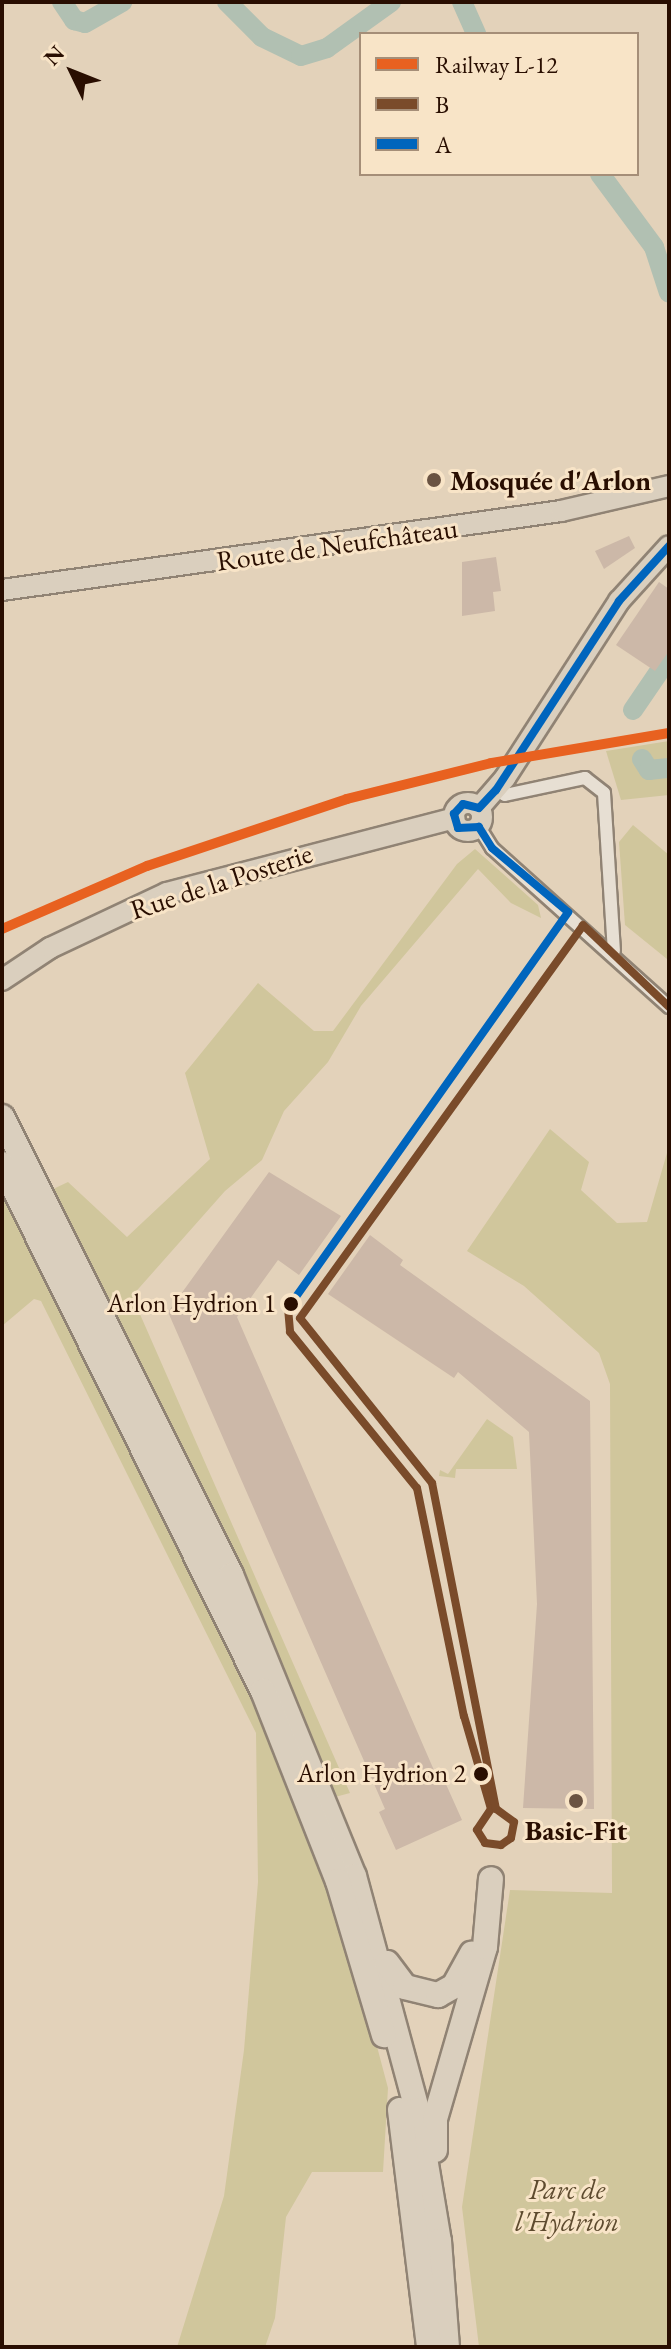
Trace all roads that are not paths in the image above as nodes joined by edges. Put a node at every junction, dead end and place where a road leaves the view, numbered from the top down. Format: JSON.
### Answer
{"nodes":[{"id":1,"x":669,"y":486,"type":"edge"},
{"id":2,"x":640,"y":496,"type":"junction"},
{"id":3,"x":669,"y":500,"type":"edge"},
{"id":4,"x":669,"y":546,"type":"edge"},
{"id":5,"x":2,"y":590,"type":"edge"},
{"id":6,"x":496,"y":790,"type":"junction"},
{"id":7,"x":479,"y":817,"type":"junction"},
{"id":8,"x":614,"y":951,"type":"junction"},
{"id":9,"x":2,"y":980,"type":"edge"},
{"id":10,"x":669,"y":1007,"type":"edge"},
{"id":11,"x":2,"y":1117,"type":"edge"},
{"id":12,"x":2,"y":1164,"type":"edge"},
{"id":13,"x":380,"y":1953,"type":"junction"},
{"id":14,"x":431,"y":2184,"type":"junction"},
{"id":15,"x":429,"y":2347,"type":"edge"},
{"id":16,"x":447,"y":2347,"type":"edge"}],
"edges":[{"from":1,"to":2,"type":"main road","name":"Route de Neufchâteau"},
{"from":2,"to":3,"type":"main road"},
{"from":2,"to":5,"type":"main road","name":"Route de Neufchâteau"},
{"from":4,"to":6,"type":"main road","name":"Rue de la Posterie"},
{"from":6,"to":7,"type":"main road","name":"Rue de la Posterie"},
{"from":6,"to":8,"type":"street"},
{"from":7,"to":8,"type":"street"},
{"from":7,"to":9,"type":"main road","name":"Rue de la Posterie"},
{"from":8,"to":10,"type":"street"},
{"from":11,"to":13,"type":"highway"},
{"from":12,"to":15,"type":"highway"},
{"from":13,"to":14,"type":"highway"},
{"from":13,"to":14,"type":"highway"},
{"from":14,"to":16,"type":"highway"}]}
